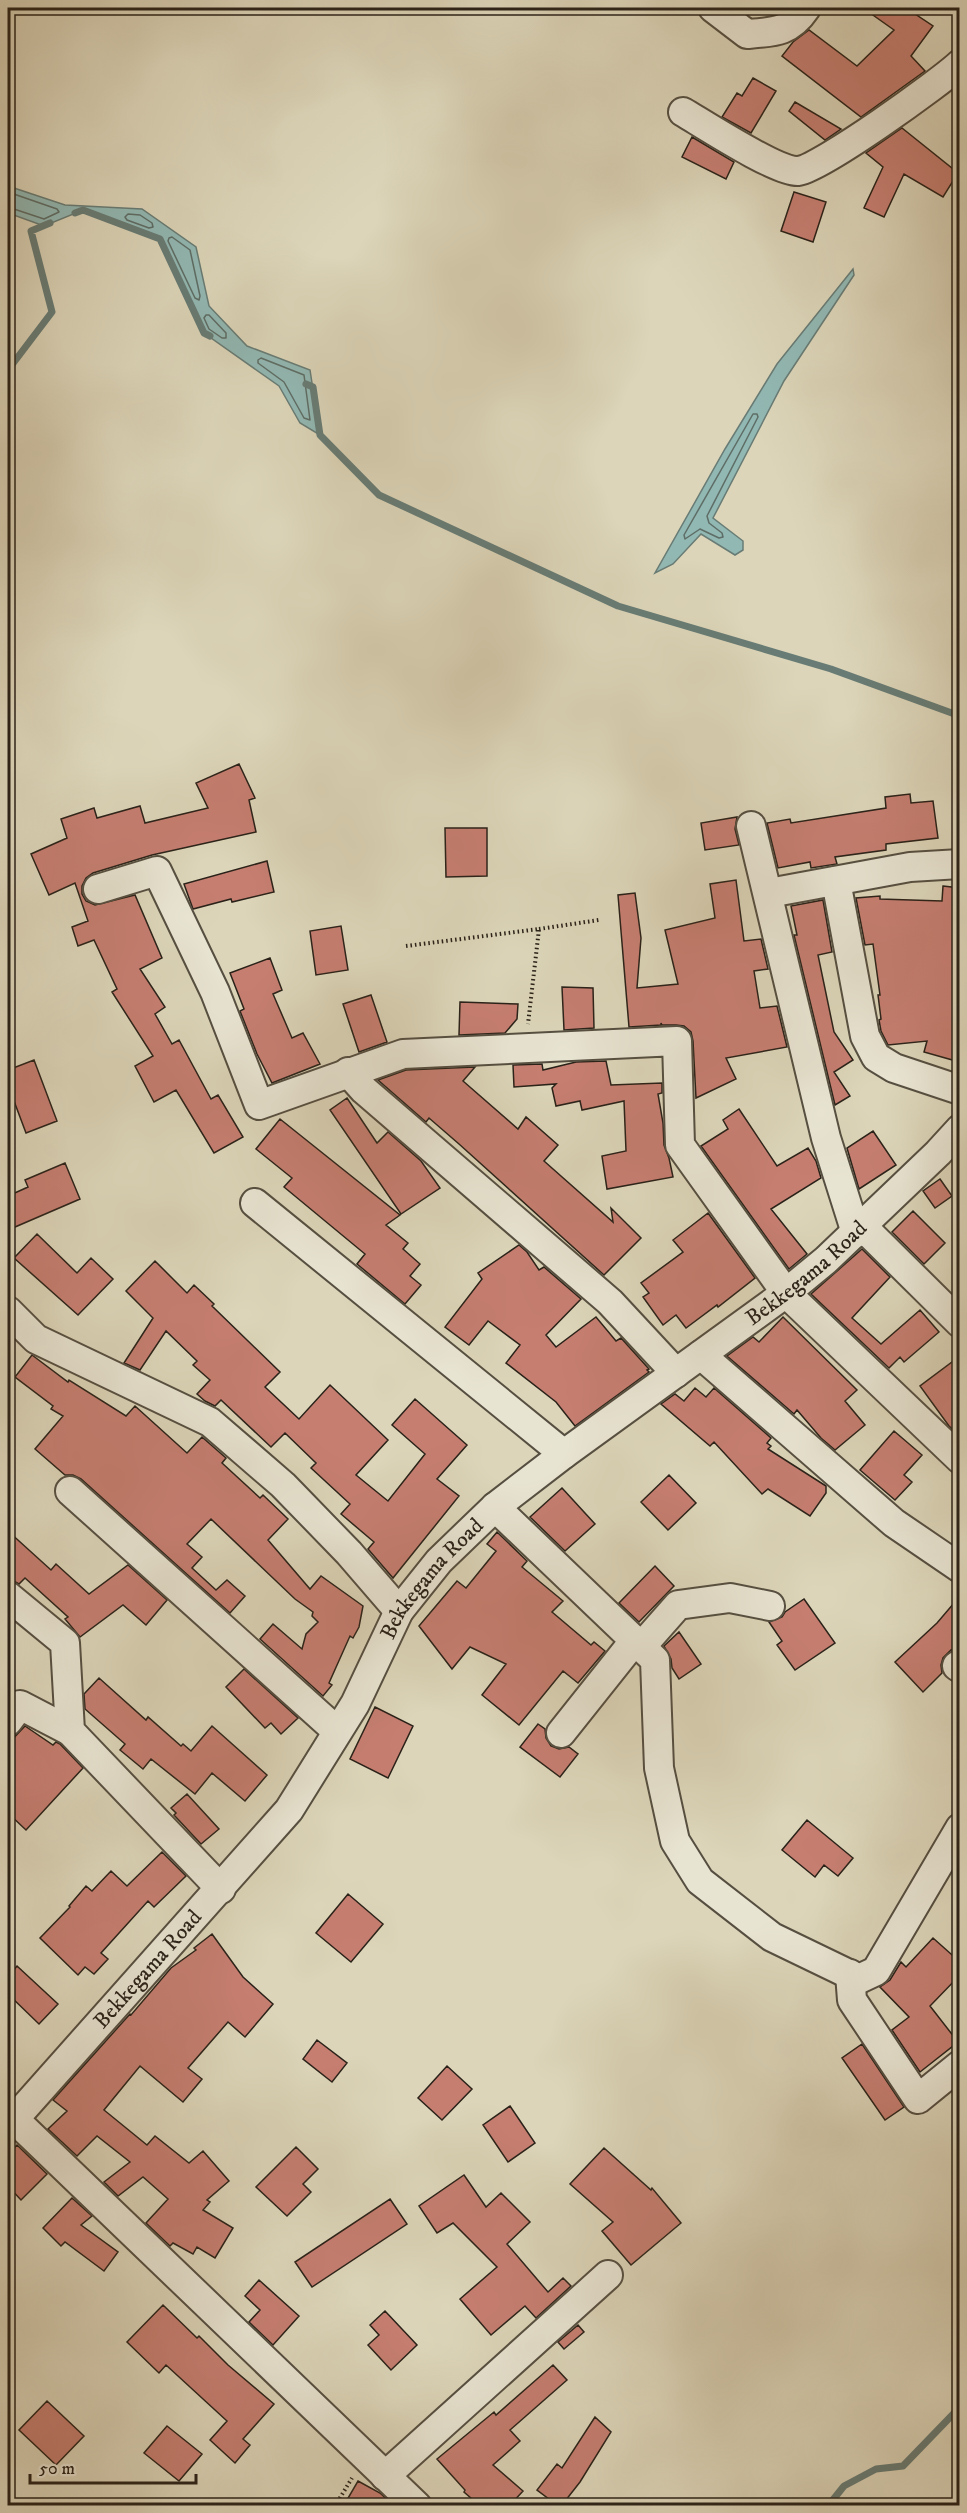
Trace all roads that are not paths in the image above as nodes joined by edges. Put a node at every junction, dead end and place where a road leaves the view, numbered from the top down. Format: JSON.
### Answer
{"nodes":[{"id":1,"x":713,"y":8,"type":"edge"},
{"id":2,"x":806,"y":8,"type":"edge"},
{"id":3,"x":960,"y":64,"type":"edge"},
{"id":4,"x":683,"y":112,"type":"dead end"},
{"id":5,"x":751,"y":826,"type":"dead end"},
{"id":6,"x":960,"y":864,"type":"edge"},
{"id":7,"x":836,"y":881,"type":"junction"},
{"id":8,"x":98,"y":889,"type":"dead end"},
{"id":9,"x":769,"y":893,"type":"junction"},
{"id":10,"x":348,"y":1072,"type":"junction"},
{"id":11,"x":960,"y":1090,"type":"edge"},
{"id":12,"x":960,"y":1129,"type":"edge"},
{"id":13,"x":949,"y":1154,"type":"edge"},
{"id":14,"x":255,"y":1203,"type":"dead end"},
{"id":15,"x":860,"y":1230,"type":"junction"},
{"id":16,"x":786,"y":1293,"type":"junction"},
{"id":17,"x":8,"y":1311,"type":"edge"},
{"id":18,"x":960,"y":1323,"type":"edge"},
{"id":19,"x":701,"y":1355,"type":"junction"},
{"id":20,"x":676,"y":1373,"type":"junction"},
{"id":21,"x":564,"y":1454,"type":"junction"},
{"id":22,"x":960,"y":1459,"type":"edge"},
{"id":23,"x":69,"y":1491,"type":"dead end"},
{"id":24,"x":495,"y":1507,"type":"junction"},
{"id":25,"x":960,"y":1568,"type":"edge"},
{"id":26,"x":8,"y":1596,"type":"edge"},
{"id":27,"x":770,"y":1606,"type":"dead end"},
{"id":28,"x":399,"y":1611,"type":"junction"},
{"id":29,"x":638,"y":1644,"type":"junction"},
{"id":30,"x":8,"y":1721,"type":"edge"},
{"id":31,"x":69,"y":1731,"type":"junction"},
{"id":32,"x":337,"y":1731,"type":"junction"},
{"id":33,"x":561,"y":1733,"type":"dead end"},
{"id":34,"x":960,"y":1828,"type":"edge"},
{"id":35,"x":221,"y":1888,"type":"junction"},
{"id":36,"x":850,"y":1974,"type":"junction"},
{"id":37,"x":960,"y":2065,"type":"edge"},
{"id":38,"x":10,"y":2122,"type":"edge"},
{"id":39,"x":609,"y":2275,"type":"dead end"},
{"id":40,"x":375,"y":2466,"type":"junction"},
{"id":41,"x":417,"y":2505,"type":"edge"}],
"edges":[{"from":1,"to":2,"type":"street"},
{"from":3,"to":4,"type":"street"},
{"from":5,"to":9,"type":"street"},
{"from":6,"to":7,"type":"street"},
{"from":7,"to":9,"type":"street"},
{"from":7,"to":11,"type":"street"},
{"from":8,"to":10,"type":"street"},
{"from":9,"to":15,"type":"street"},
{"from":10,"to":16,"type":"street"},
{"from":10,"to":20,"type":"street"},
{"from":12,"to":13,"type":"street","name":"Bekkegama Road"},
{"from":13,"to":15,"type":"street","name":"Bekkegama Road"},
{"from":14,"to":21,"type":"street"},
{"from":15,"to":16,"type":"street","name":"Bekkegama Road"},
{"from":15,"to":18,"type":"street"},
{"from":16,"to":19,"type":"street","name":"Bekkegama Road"},
{"from":16,"to":22,"type":"street"},
{"from":17,"to":28,"type":"street"},
{"from":19,"to":20,"type":"street","name":"Bekkegama Road"},
{"from":19,"to":25,"type":"street"},
{"from":20,"to":21,"type":"street","name":"Bekkegama Road"},
{"from":21,"to":24,"type":"street","name":"Bekkegama Road"},
{"from":23,"to":32,"type":"street"},
{"from":24,"to":28,"type":"street","name":"Bekkegama Road"},
{"from":24,"to":29,"type":"street"},
{"from":26,"to":31,"type":"street"},
{"from":27,"to":29,"type":"street"},
{"from":28,"to":32,"type":"street","name":"Bekkegama Road"},
{"from":29,"to":33,"type":"street"},
{"from":29,"to":36,"type":"street"},
{"from":30,"to":31,"type":"street"},
{"from":31,"to":35,"type":"street"},
{"from":32,"to":35,"type":"street","name":"Bekkegama Road"},
{"from":34,"to":36,"type":"street"},
{"from":35,"to":38,"type":"street","name":"Bekkegama Road"},
{"from":36,"to":37,"type":"street"},
{"from":38,"to":40,"type":"street"},
{"from":39,"to":40,"type":"street"},
{"from":40,"to":41,"type":"street"}]}
